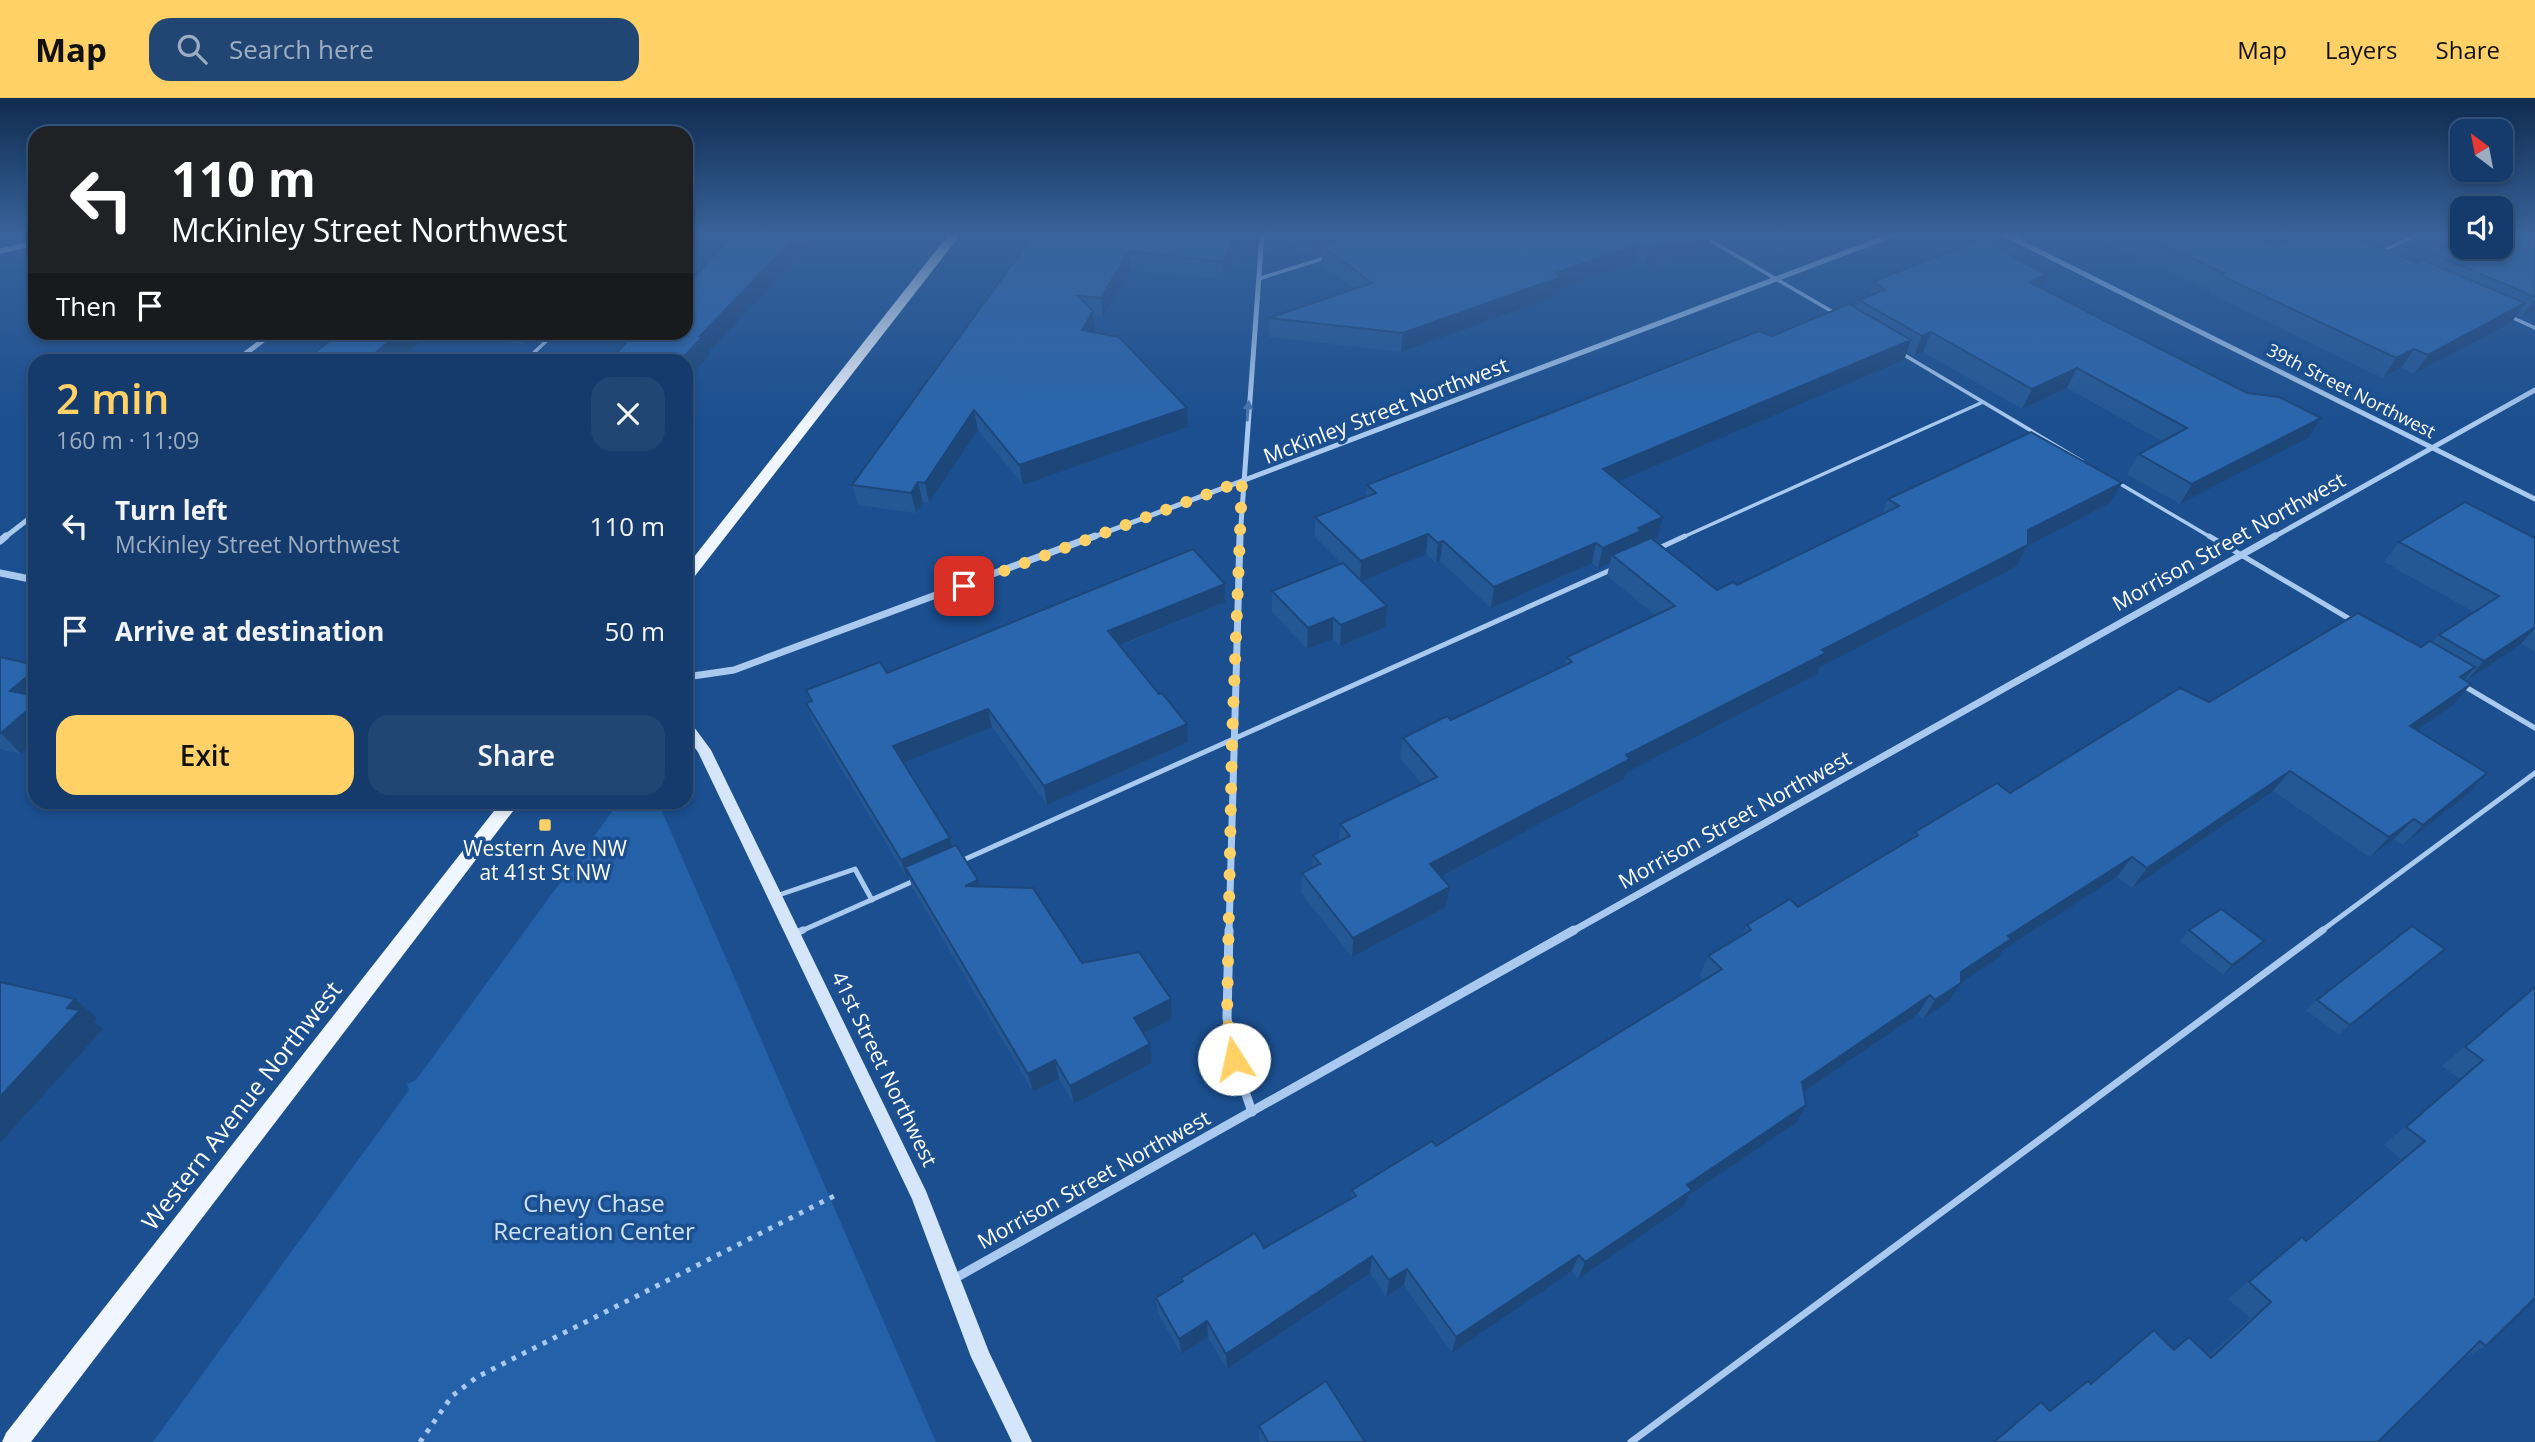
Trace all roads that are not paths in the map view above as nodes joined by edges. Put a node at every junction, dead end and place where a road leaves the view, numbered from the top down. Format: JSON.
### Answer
{"nodes":[{"id":1,"x":906,"y":297,"type":"edge"},
{"id":2,"x":1257,"y":297,"type":"edge"},
{"id":3,"x":1734,"y":297,"type":"edge"},
{"id":4,"x":1807,"y":297,"type":"edge"},
{"id":5,"x":2129,"y":297,"type":"edge"},
{"id":6,"x":2510,"y":317,"type":"edge"},
{"id":7,"x":1847,"y":320,"type":"edge"},
{"id":8,"x":2535,"y":328,"type":"edge"},
{"id":9,"x":263,"y":340,"type":"edge"},
{"id":10,"x":547,"y":340,"type":"edge"},
{"id":11,"x":1892,"y":348,"type":"edge"},
{"id":12,"x":245,"y":354,"type":"edge"},
{"id":13,"x":532,"y":354,"type":"edge"},
{"id":14,"x":2535,"y":390,"type":"edge"},
{"id":15,"x":1983,"y":402,"type":"junction"},
{"id":16,"x":2432,"y":448,"type":"junction"},
{"id":17,"x":2086,"y":463,"type":"edge"},
{"id":18,"x":2109,"y":477,"type":"edge"},
{"id":19,"x":1242,"y":481,"type":"junction"},
{"id":20,"x":2535,"y":499,"type":"edge"},
{"id":21,"x":28,"y":519,"type":"edge"},
{"id":22,"x":0,"y":541,"type":"edge"},
{"id":23,"x":1652,"y":551,"type":"edge"},
{"id":24,"x":2242,"y":555,"type":"junction"},
{"id":25,"x":1626,"y":563,"type":"edge"},
{"id":26,"x":693,"y":568,"type":"edge"},
{"id":27,"x":0,"y":573,"type":"edge"},
{"id":28,"x":28,"y":579,"type":"edge"},
{"id":29,"x":2359,"y":624,"type":"edge"},
{"id":30,"x":693,"y":676,"type":"edge"},
{"id":31,"x":2453,"y":680,"type":"edge"},
{"id":32,"x":2535,"y":728,"type":"edge"},
{"id":33,"x":693,"y":735,"type":"edge"},
{"id":34,"x":1232,"y":740,"type":"junction"},
{"id":35,"x":2535,"y":773,"type":"edge"},
{"id":36,"x":506,"y":809,"type":"edge"},
{"id":37,"x":957,"y":862,"type":"edge"},
{"id":38,"x":920,"y":878,"type":"edge"},
{"id":39,"x":775,"y":896,"type":"junction"},
{"id":40,"x":872,"y":900,"type":"junction"},
{"id":41,"x":793,"y":935,"type":"junction"},
{"id":42,"x":1252,"y":1112,"type":"junction"},
{"id":43,"x":952,"y":1280,"type":"junction"},
{"id":44,"x":15,"y":1442,"type":"edge"},
{"id":45,"x":1022,"y":1442,"type":"edge"},
{"id":46,"x":1631,"y":1442,"type":"edge"}],
"edges":[{"from":1,"to":26,"type":"main road"},
{"from":19,"to":2,"type":"street","one_way":true},
{"from":3,"to":19,"type":"street","name":"McKinley Street Northwest"},
{"from":4,"to":7,"type":"lane"},
{"from":5,"to":16,"type":"street","name":"39th Street Northwest"},
{"from":6,"to":8,"type":"lane"},
{"from":9,"to":12,"type":"street"},
{"from":10,"to":13,"type":"lane"},
{"from":11,"to":15,"type":"lane"},
{"from":14,"to":16,"type":"street","name":"Morrison Street Northwest"},
{"from":15,"to":17,"type":"lane"},
{"from":15,"to":23,"type":"lane"},
{"from":16,"to":20,"type":"street","name":"39th Street Northwest"},
{"from":16,"to":24,"type":"street","name":"Morrison Street Northwest"},
{"from":18,"to":24,"type":"lane"},
{"from":19,"to":30,"type":"street","name":"McKinley Street Northwest"},
{"from":19,"to":34,"type":"street"},
{"from":21,"to":22,"type":"street"},
{"from":24,"to":29,"type":"lane"},
{"from":24,"to":42,"type":"street","name":"Morrison Street Northwest"},
{"from":25,"to":34,"type":"lane"},
{"from":27,"to":28,"type":"street"},
{"from":31,"to":32,"type":"lane"},
{"from":33,"to":39,"type":"main road","name":"41st Street Northwest"},
{"from":34,"to":37,"type":"lane"},
{"from":34,"to":42,"type":"street"},
{"from":35,"to":46,"type":"lane"},
{"from":36,"to":44,"type":"main road","name":"Western Avenue Northwest"},
{"from":38,"to":40,"type":"lane"},
{"from":39,"to":40,"type":"lane"},
{"from":39,"to":41,"type":"main road","name":"41st Street Northwest"},
{"from":40,"to":41,"type":"lane"},
{"from":41,"to":43,"type":"main road","name":"41st Street Northwest"},
{"from":42,"to":43,"type":"street","name":"Morrison Street Northwest"},
{"from":43,"to":45,"type":"main road","name":"41st Street Northwest"}]}
